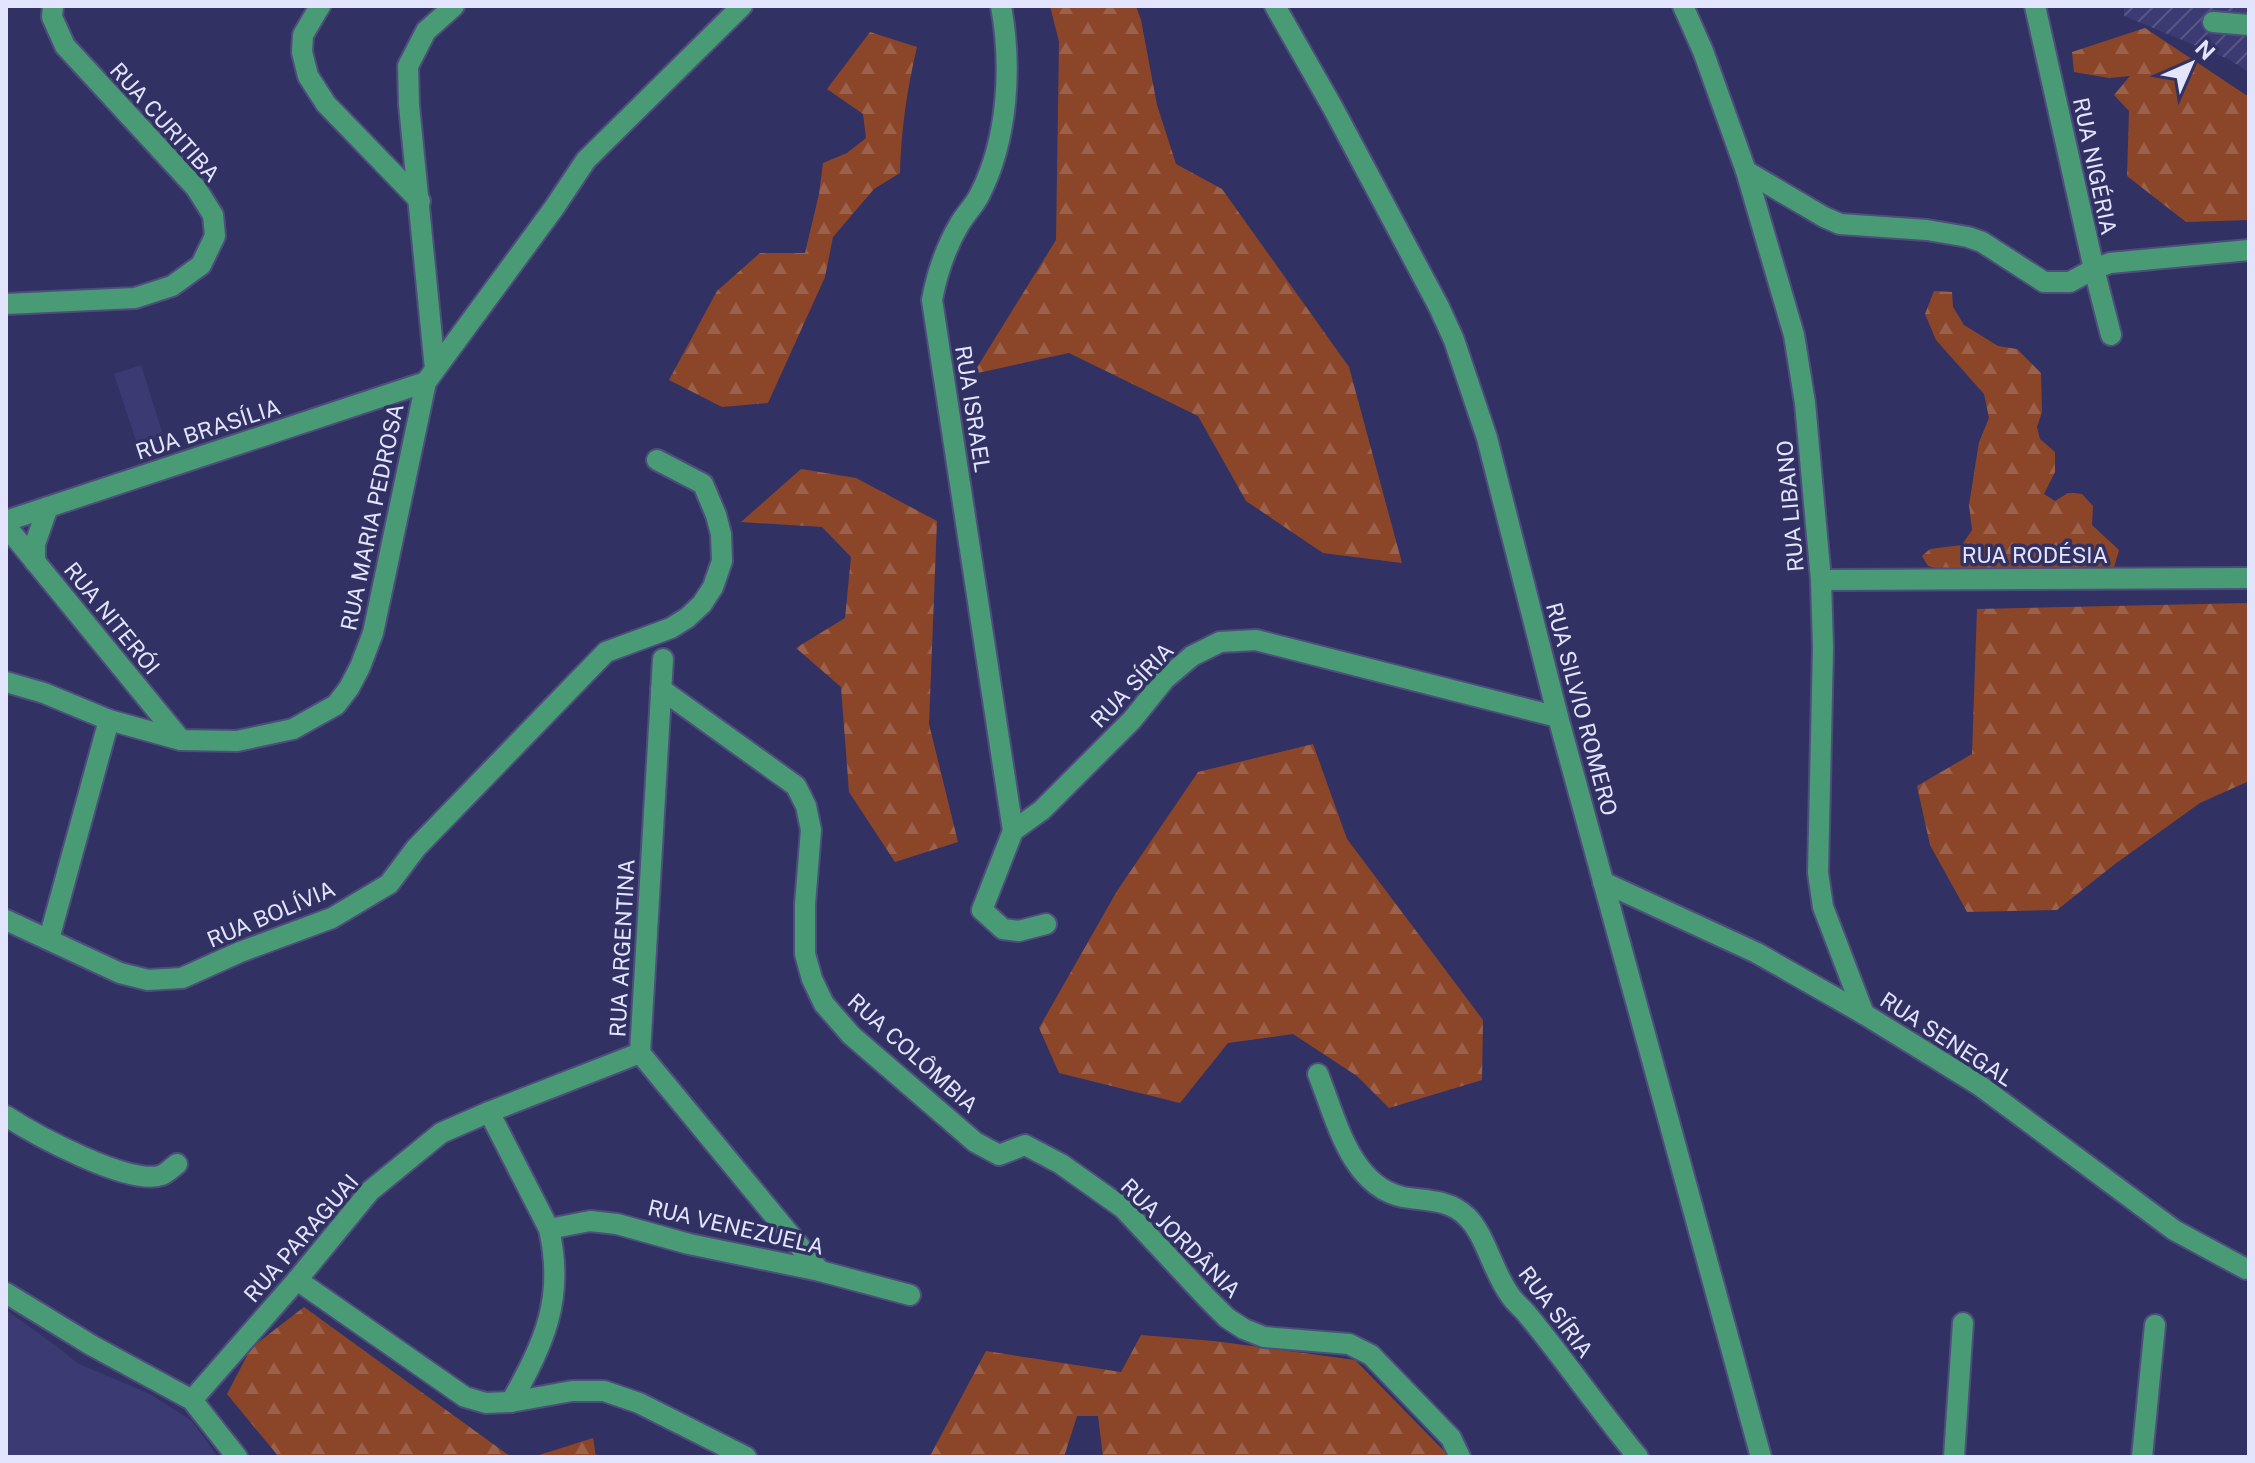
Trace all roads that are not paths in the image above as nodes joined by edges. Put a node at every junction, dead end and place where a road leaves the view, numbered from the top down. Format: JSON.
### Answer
{"nodes":[{"id":1,"x":53,"y":6,"type":"edge"},
{"id":2,"x":320,"y":6,"type":"edge"},
{"id":3,"x":454,"y":6,"type":"edge"},
{"id":4,"x":742,"y":6,"type":"edge"},
{"id":5,"x":1001,"y":6,"type":"edge"},
{"id":6,"x":1275,"y":6,"type":"edge"},
{"id":7,"x":1683,"y":6,"type":"edge"},
{"id":8,"x":2035,"y":6,"type":"edge"},
{"id":9,"x":2213,"y":22,"type":"dead end"},
{"id":10,"x":2249,"y":25,"type":"edge"},
{"id":11,"x":1746,"y":171,"type":"junction"},
{"id":12,"x":420,"y":201,"type":"junction"},
{"id":13,"x":2249,"y":250,"type":"edge"},
{"id":14,"x":2094,"y":269,"type":"junction"},
{"id":15,"x":6,"y":304,"type":"edge"},
{"id":16,"x":2111,"y":335,"type":"dead end"},
{"id":17,"x":431,"y":376,"type":"junction"},
{"id":18,"x":657,"y":460,"type":"dead end"},
{"id":19,"x":48,"y":507,"type":"junction"},
{"id":20,"x":6,"y":524,"type":"edge"},
{"id":21,"x":35,"y":562,"type":"junction"},
{"id":22,"x":2249,"y":578,"type":"edge"},
{"id":23,"x":1821,"y":580,"type":"junction"},
{"id":24,"x":663,"y":659,"type":"dead end"},
{"id":25,"x":6,"y":682,"type":"edge"},
{"id":26,"x":661,"y":689,"type":"junction"},
{"id":27,"x":1558,"y":717,"type":"junction"},
{"id":28,"x":109,"y":720,"type":"junction"},
{"id":29,"x":181,"y":740,"type":"junction"},
{"id":30,"x":1013,"y":831,"type":"junction"},
{"id":31,"x":1603,"y":882,"type":"junction"},
{"id":32,"x":6,"y":920,"type":"edge"},
{"id":33,"x":1046,"y":924,"type":"dead end"},
{"id":34,"x":49,"y":939,"type":"junction"},
{"id":35,"x":1864,"y":1014,"type":"junction"},
{"id":36,"x":640,"y":1053,"type":"junction"},
{"id":37,"x":1318,"y":1074,"type":"dead end"},
{"id":38,"x":489,"y":1112,"type":"junction"},
{"id":39,"x":6,"y":1116,"type":"edge"},
{"id":40,"x":975,"y":1142,"type":"joint"},
{"id":41,"x":177,"y":1164,"type":"dead end"},
{"id":42,"x":549,"y":1229,"type":"junction"},
{"id":43,"x":820,"y":1271,"type":"junction"},
{"id":44,"x":2248,"y":1272,"type":"edge"},
{"id":45,"x":297,"y":1280,"type":"junction"},
{"id":46,"x":6,"y":1293,"type":"edge"},
{"id":47,"x":910,"y":1295,"type":"dead end"},
{"id":48,"x":1963,"y":1323,"type":"dead end"},
{"id":49,"x":2155,"y":1325,"type":"dead end"},
{"id":50,"x":192,"y":1400,"type":"junction"},
{"id":51,"x":511,"y":1402,"type":"junction"},
{"id":52,"x":237,"y":1457,"type":"edge"},
{"id":53,"x":746,"y":1457,"type":"edge"},
{"id":54,"x":1460,"y":1457,"type":"edge"},
{"id":55,"x":1638,"y":1457,"type":"edge"},
{"id":56,"x":1761,"y":1457,"type":"edge"},
{"id":57,"x":1954,"y":1457,"type":"edge"},
{"id":58,"x":2142,"y":1457,"type":"edge"}],
"edges":[{"from":1,"to":15,"type":"street","name":"RUA CURITIBA"},
{"from":2,"to":12,"type":"street"},
{"from":3,"to":12,"type":"street","name":"RUA MARIA PEDROSA"},
{"from":4,"to":17,"type":"street"},
{"from":5,"to":30,"type":"street","name":"RUA ISRAEL"},
{"from":6,"to":27,"type":"street","name":"RUA SILVIO ROMERO"},
{"from":7,"to":11,"type":"street","name":"RUA LIBANO"},
{"from":8,"to":14,"type":"street","name":"RUA NIGÉRIA"},
{"from":9,"to":10,"type":"street"},
{"from":11,"to":14,"type":"street"},
{"from":11,"to":23,"type":"street","name":"RUA LIBANO"},
{"from":12,"to":17,"type":"street","name":"RUA MARIA PEDROSA"},
{"from":13,"to":14,"type":"street"},
{"from":14,"to":16,"type":"street","name":"RUA NIGÉRIA"},
{"from":17,"to":19,"type":"street","name":"RUA BRASÍLIA"},
{"from":17,"to":29,"type":"street","name":"RUA MARIA PEDROSA"},
{"from":18,"to":34,"type":"street","name":"RUA BOLÍVIA"},
{"from":19,"to":20,"type":"street","name":"RUA BRASÍLIA"},
{"from":19,"to":21,"type":"street"},
{"from":20,"to":21,"type":"street","name":"RUA NITERÓI"},
{"from":21,"to":29,"type":"street","name":"RUA NITERÓI"},
{"from":22,"to":23,"type":"street","name":"RUA RODÉSIA"},
{"from":23,"to":35,"type":"street","name":"RUA LIBANO"},
{"from":24,"to":26,"type":"street","name":"RUA ARGENTINA"},
{"from":25,"to":28,"type":"street","name":"RUA MARIA PEDROSA"},
{"from":26,"to":36,"type":"street","name":"RUA ARGENTINA"},
{"from":26,"to":40,"type":"street","name":"RUA COLÔMBIA"},
{"from":27,"to":30,"type":"street","name":"RUA SÍRIA"},
{"from":27,"to":31,"type":"street","name":"RUA SILVIO ROMERO"},
{"from":28,"to":29,"type":"street","name":"RUA MARIA PEDROSA"},
{"from":28,"to":34,"type":"street"},
{"from":30,"to":33,"type":"street"},
{"from":31,"to":35,"type":"street","name":"RUA SENEGAL"},
{"from":31,"to":56,"type":"street","name":"RUA SILVIO ROMERO"},
{"from":32,"to":34,"type":"street","name":"RUA BOLÍVIA"},
{"from":35,"to":44,"type":"street","name":"RUA SENEGAL"},
{"from":36,"to":38,"type":"street","name":"RUA PARAGUAI"},
{"from":36,"to":43,"type":"street","name":"RUA ARGENTINA"},
{"from":37,"to":55,"type":"street","name":"RUA SÍRIA"},
{"from":38,"to":42,"type":"street"},
{"from":38,"to":45,"type":"street","name":"RUA PARAGUAI"},
{"from":39,"to":41,"type":"street"},
{"from":40,"to":54,"type":"street","name":"RUA JORDÂNIA"},
{"from":42,"to":43,"type":"street","name":"RUA VENEZUELA"},
{"from":42,"to":51,"type":"street"},
{"from":43,"to":47,"type":"street","name":"RUA VENEZUELA"},
{"from":45,"to":50,"type":"street","name":"RUA PARAGUAI"},
{"from":45,"to":51,"type":"street"},
{"from":46,"to":50,"type":"street"},
{"from":48,"to":57,"type":"street"},
{"from":49,"to":58,"type":"street"},
{"from":50,"to":52,"type":"street"},
{"from":51,"to":53,"type":"street"}]}
